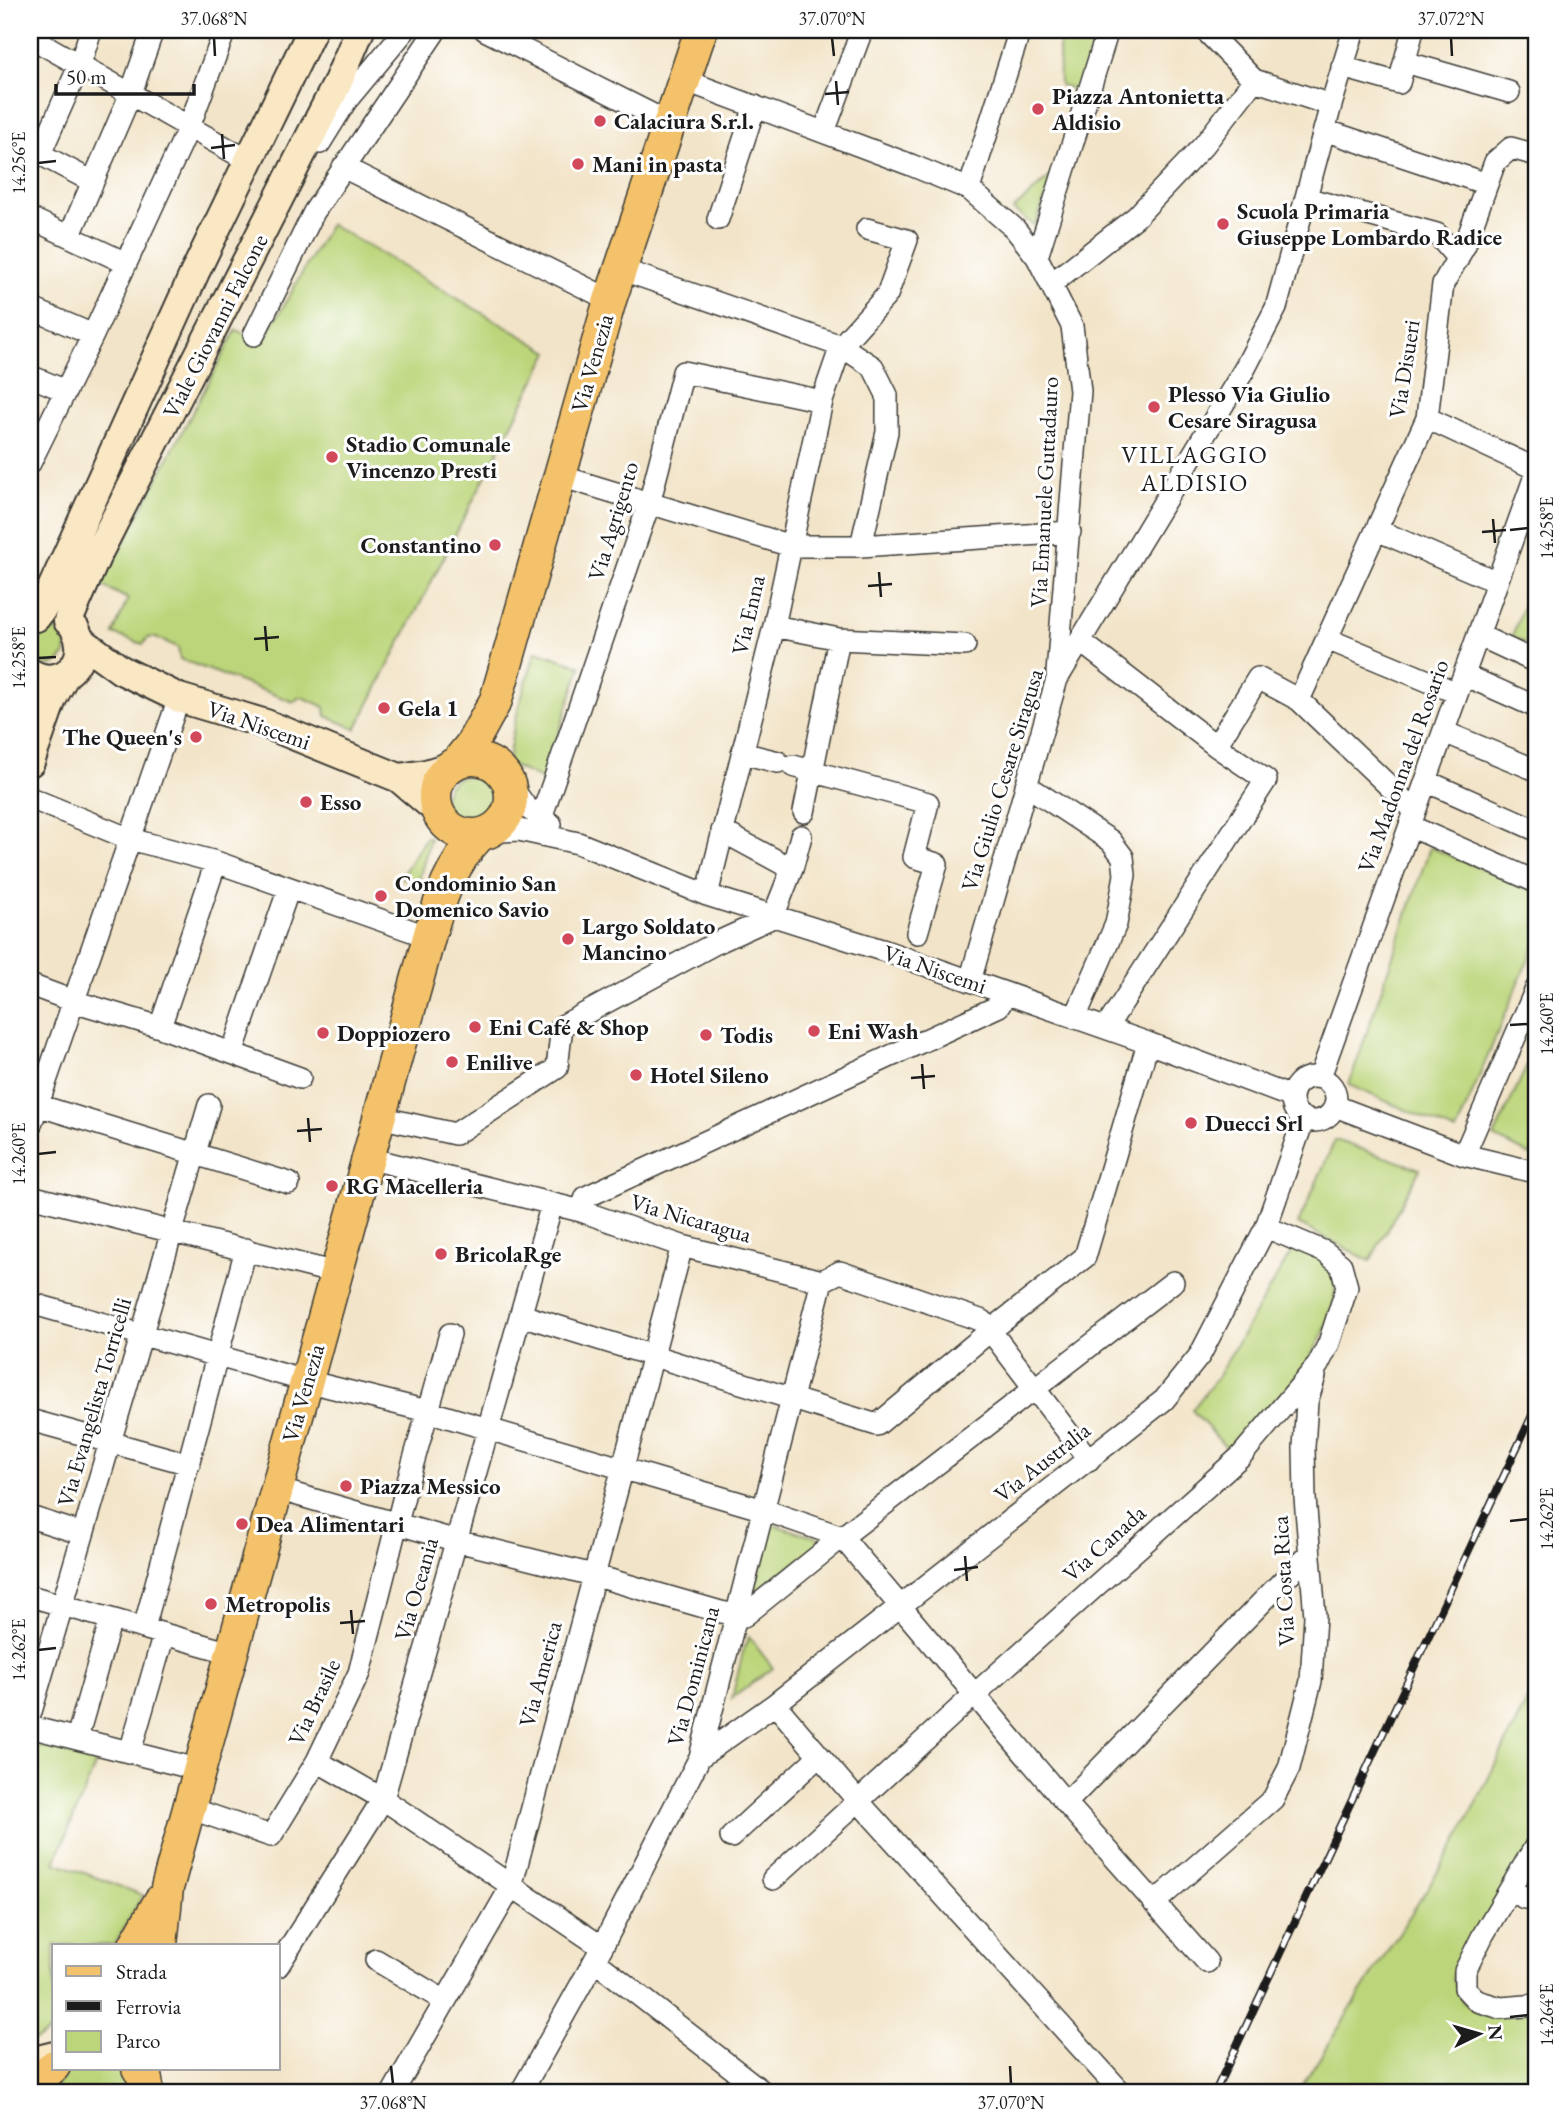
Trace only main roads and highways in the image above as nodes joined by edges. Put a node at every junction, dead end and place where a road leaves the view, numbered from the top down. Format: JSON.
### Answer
{"nodes":[{"id":1,"x":701,"y":30,"type":"edge"},
{"id":2,"x":496,"y":700,"type":"junction"},
{"id":3,"x":454,"y":764,"type":"junction"},
{"id":4,"x":506,"y":779,"type":"junction"},
{"id":5,"x":439,"y":814,"type":"junction"},
{"id":6,"x":484,"y":834,"type":"junction"},
{"id":7,"x":440,"y":899,"type":"junction"},
{"id":8,"x":167,"y":1888,"type":"junction"},
{"id":9,"x":136,"y":1944,"type":"edge"},
{"id":10,"x":161,"y":1944,"type":"edge"},
{"id":11,"x":52,"y":2068,"type":"edge"},
{"id":12,"x":36,"y":2092,"type":"edge"}],
"edges":[{"from":1,"to":2,"type":"main road","name":"Via Venezia"},
{"from":2,"to":3,"type":"main road"},
{"from":2,"to":4,"type":"main road"},
{"from":3,"to":4,"type":"main road"},
{"from":3,"to":5,"type":"main road"},
{"from":4,"to":6,"type":"main road"},
{"from":5,"to":6,"type":"main road"},
{"from":5,"to":7,"type":"main road"},
{"from":6,"to":7,"type":"main road"},
{"from":7,"to":8,"type":"main road","name":"Via Venezia"},
{"from":8,"to":9,"type":"main road","name":"Via Venezia"},
{"from":8,"to":10,"type":"main road","name":"Via Venezia"},
{"from":11,"to":12,"type":"main road"}]}
